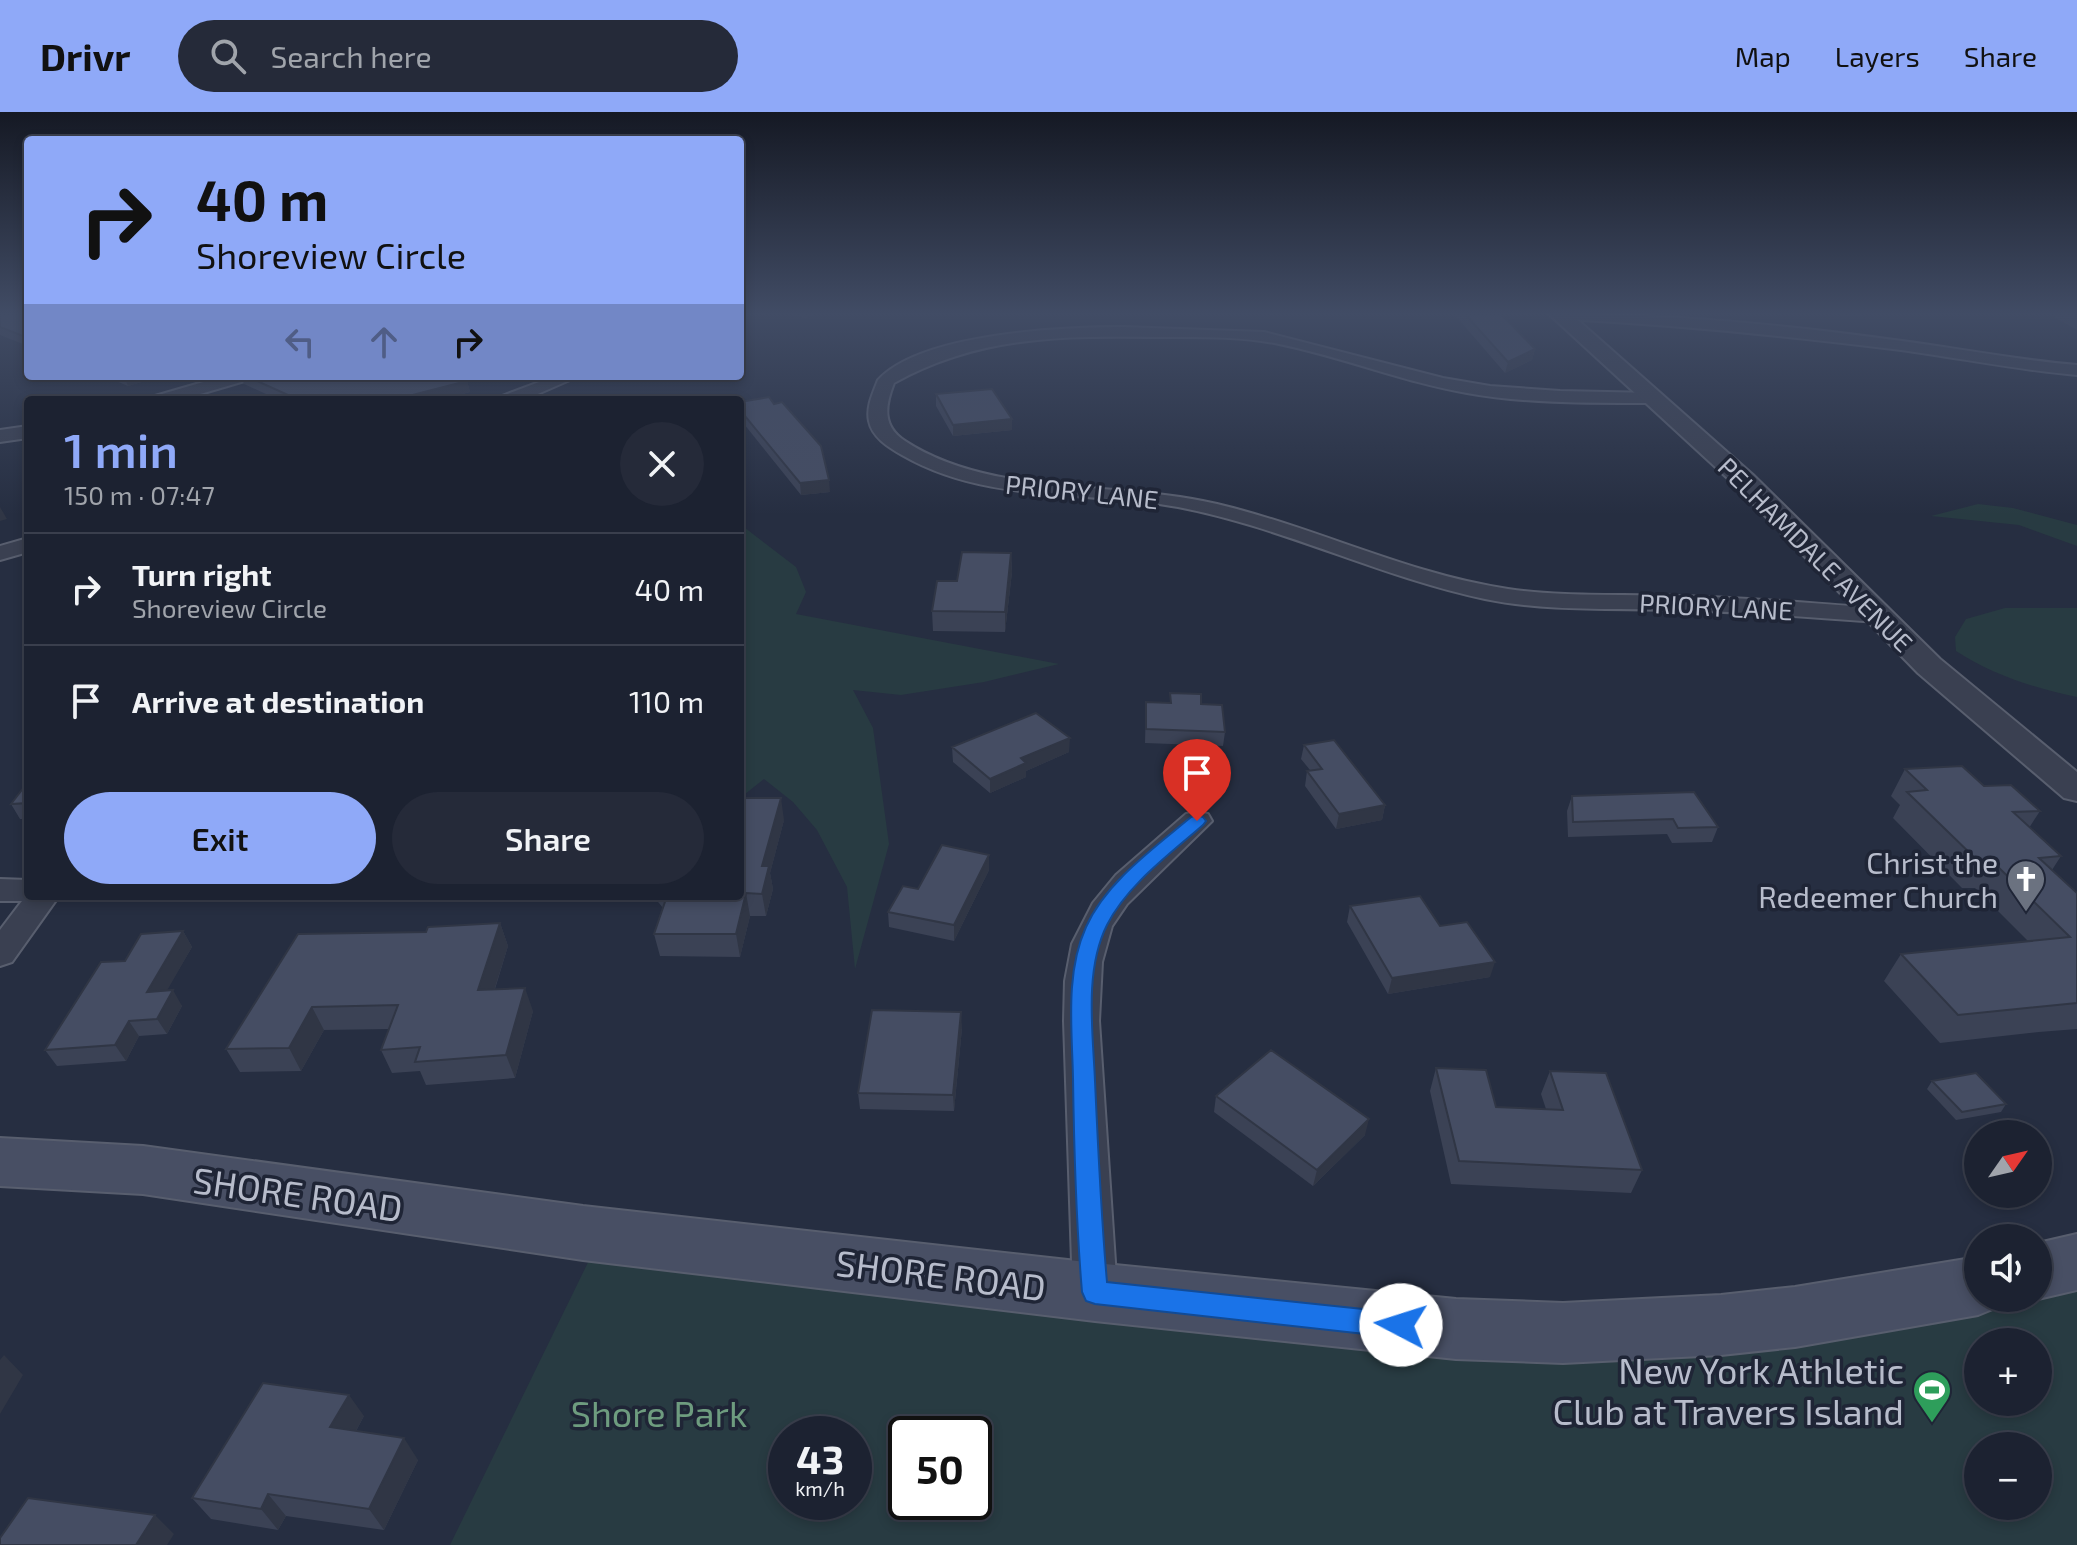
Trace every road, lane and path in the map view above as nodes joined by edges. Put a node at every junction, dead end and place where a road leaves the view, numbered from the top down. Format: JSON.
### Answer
{"nodes":[{"id":1,"x":226,"y":381,"type":"edge"},
{"id":2,"x":557,"y":381,"type":"edge"},
{"id":3,"x":887,"y":381,"type":"edge"},
{"id":4,"x":1436,"y":381,"type":"edge"},
{"id":5,"x":1635,"y":381,"type":"edge"},
{"id":6,"x":174,"y":396,"type":"edge"},
{"id":7,"x":518,"y":396,"type":"edge"},
{"id":8,"x":1654,"y":398,"type":"junction"},
{"id":9,"x":24,"y":433,"type":"edge"},
{"id":10,"x":0,"y":436,"type":"edge"},
{"id":11,"x":24,"y":546,"type":"edge"},
{"id":12,"x":0,"y":553,"type":"edge"},
{"id":13,"x":1877,"y":615,"type":"junction"},
{"id":14,"x":2077,"y":790,"type":"edge"},
{"id":15,"x":1197,"y":821,"type":"dead end"},
{"id":16,"x":0,"y":890,"type":"edge"},
{"id":17,"x":24,"y":891,"type":"edge"},
{"id":18,"x":40,"y":900,"type":"edge"},
{"id":19,"x":0,"y":954,"type":"edge"},
{"id":20,"x":0,"y":1162,"type":"edge"},
{"id":21,"x":2077,"y":1262,"type":"edge"},
{"id":22,"x":2052,"y":1268,"type":"edge"},
{"id":23,"x":1964,"y":1288,"type":"edge"},
{"id":24,"x":1095,"y":1292,"type":"junction"}],
"edges":[{"from":1,"to":6,"type":"street"},
{"from":2,"to":7,"type":"street"},
{"from":3,"to":13,"type":"street","name":"PRIORY LANE"},
{"from":4,"to":8,"type":"street","name":"PRIORY LANE"},
{"from":5,"to":8,"type":"street","name":"PELHAMDALE AVENUE"},
{"from":8,"to":13,"type":"street","name":"PELHAMDALE AVENUE"},
{"from":9,"to":10,"type":"street"},
{"from":11,"to":12,"type":"street"},
{"from":13,"to":14,"type":"street","name":"PELHAMDALE AVENUE"},
{"from":15,"to":24,"type":"street"},
{"from":16,"to":17,"type":"street"},
{"from":18,"to":19,"type":"street"},
{"from":20,"to":24,"type":"main road","name":"SHORE ROAD"},
{"from":21,"to":22,"type":"main road"},
{"from":23,"to":24,"type":"main road","name":"SHORE ROAD"}]}
